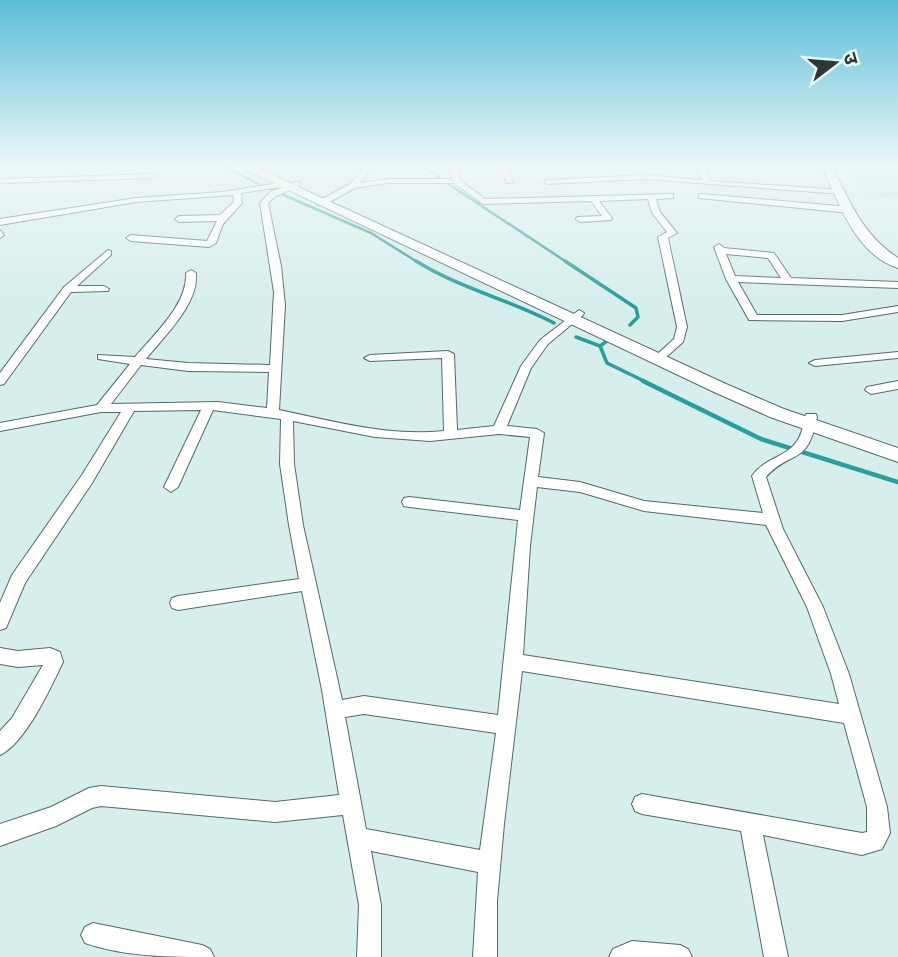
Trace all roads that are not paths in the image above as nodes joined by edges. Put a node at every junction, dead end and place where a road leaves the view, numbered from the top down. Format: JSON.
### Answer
{"nodes":[{"id":1,"x":44,"y":212,"type":"edge"},
{"id":2,"x":228,"y":212,"type":"edge"},
{"id":3,"x":265,"y":212,"type":"edge"},
{"id":4,"x":348,"y":212,"type":"edge"},
{"id":5,"x":603,"y":212,"type":"edge"},
{"id":6,"x":656,"y":212,"type":"edge"},
{"id":7,"x":851,"y":212,"type":"edge"},
{"id":8,"x":861,"y":212,"type":"edge"},
{"id":9,"x":221,"y":218,"type":"junction"},
{"id":10,"x":179,"y":219,"type":"dead end"},
{"id":11,"x":580,"y":219,"type":"dead end"},
{"id":12,"x":0,"y":222,"type":"edge"},
{"id":13,"x":131,"y":238,"type":"dead end"},
{"id":14,"x":108,"y":253,"type":"dead end"},
{"id":15,"x":898,"y":256,"type":"edge"},
{"id":16,"x":898,"y":264,"type":"edge"},
{"id":17,"x":191,"y":273,"type":"dead end"},
{"id":18,"x":731,"y":279,"type":"junction"},
{"id":19,"x":788,"y":281,"type":"junction"},
{"id":20,"x":898,"y":285,"type":"edge"},
{"id":21,"x":68,"y":289,"type":"junction"},
{"id":22,"x":104,"y":289,"type":"dead end"},
{"id":23,"x":898,"y":309,"type":"edge"},
{"id":24,"x":576,"y":316,"type":"junction"},
{"id":25,"x":898,"y":355,"type":"edge"},
{"id":26,"x":662,"y":356,"type":"junction"},
{"id":27,"x":102,"y":357,"type":"dead end"},
{"id":28,"x":370,"y":358,"type":"dead end"},
{"id":29,"x":138,"y":361,"type":"junction"},
{"id":30,"x":814,"y":363,"type":"dead end"},
{"id":31,"x":0,"y":365,"type":"edge"},
{"id":32,"x":13,"y":365,"type":"junction"},
{"id":33,"x":275,"y":369,"type":"junction"},
{"id":34,"x":0,"y":381,"type":"edge"},
{"id":35,"x":898,"y":385,"type":"edge"},
{"id":36,"x":871,"y":390,"type":"dead end"},
{"id":37,"x":131,"y":406,"type":"junction"},
{"id":38,"x":209,"y":406,"type":"junction"},
{"id":39,"x":101,"y":408,"type":"junction"},
{"id":40,"x":280,"y":414,"type":"junction"},
{"id":41,"x":811,"y":421,"type":"junction"},
{"id":42,"x":0,"y":427,"type":"edge"},
{"id":43,"x":499,"y":430,"type":"junction"},
{"id":44,"x":451,"y":435,"type":"junction"},
{"id":45,"x":898,"y":446,"type":"edge"},
{"id":46,"x":898,"y":455,"type":"edge"},
{"id":47,"x":532,"y":481,"type":"junction"},
{"id":48,"x":171,"y":486,"type":"dead end"},
{"id":49,"x":409,"y":502,"type":"dead end"},
{"id":50,"x":527,"y":516,"type":"junction"},
{"id":51,"x":772,"y":520,"type":"junction"},
{"id":52,"x":307,"y":584,"type":"junction"},
{"id":53,"x":178,"y":603,"type":"dead end"},
{"id":54,"x":0,"y":624,"type":"edge"},
{"id":55,"x":0,"y":656,"type":"edge"},
{"id":56,"x":514,"y":662,"type":"junction"},
{"id":57,"x":334,"y":710,"type":"junction"},
{"id":58,"x":850,"y":715,"type":"junction"},
{"id":59,"x":506,"y":725,"type":"junction"},
{"id":60,"x":0,"y":745,"type":"edge"},
{"id":61,"x":351,"y":804,"type":"junction"},
{"id":62,"x":642,"y":804,"type":"dead end"},
{"id":63,"x":750,"y":822,"type":"junction"},
{"id":64,"x":0,"y":835,"type":"edge"},
{"id":65,"x":356,"y":838,"type":"junction"},
{"id":66,"x":490,"y":863,"type":"junction"},
{"id":67,"x":93,"y":935,"type":"dead end"},
{"id":68,"x":202,"y":957,"type":"edge"},
{"id":69,"x":369,"y":957,"type":"edge"},
{"id":70,"x":485,"y":957,"type":"edge"},
{"id":71,"x":621,"y":957,"type":"edge"},
{"id":72,"x":680,"y":957,"type":"edge"},
{"id":73,"x":776,"y":957,"type":"edge"}],
"edges":[{"from":1,"to":12,"type":"street"},
{"from":2,"to":9,"type":"street"},
{"from":3,"to":33,"type":"street"},
{"from":4,"to":24,"type":"main road"},
{"from":5,"to":11,"type":"street"},
{"from":6,"to":26,"type":"street"},
{"from":7,"to":16,"type":"main road"},
{"from":8,"to":15,"type":"main road"},
{"from":9,"to":10,"type":"street"},
{"from":9,"to":13,"type":"street"},
{"from":14,"to":21,"type":"street"},
{"from":17,"to":29,"type":"street"},
{"from":18,"to":19,"type":"street"},
{"from":18,"to":19,"type":"street"},
{"from":18,"to":23,"type":"street"},
{"from":19,"to":20,"type":"street"},
{"from":21,"to":22,"type":"street"},
{"from":21,"to":32,"type":"street"},
{"from":24,"to":26,"type":"main road"},
{"from":24,"to":43,"type":"street"},
{"from":25,"to":30,"type":"street"},
{"from":26,"to":41,"type":"main road"},
{"from":27,"to":29,"type":"street"},
{"from":28,"to":44,"type":"street"},
{"from":29,"to":33,"type":"street"},
{"from":29,"to":39,"type":"street"},
{"from":31,"to":32,"type":"street"},
{"from":32,"to":34,"type":"street"},
{"from":33,"to":40,"type":"street"},
{"from":35,"to":36,"type":"street"},
{"from":37,"to":38,"type":"street"},
{"from":37,"to":39,"type":"street"},
{"from":37,"to":54,"type":"street"},
{"from":38,"to":40,"type":"street"},
{"from":38,"to":48,"type":"street"},
{"from":39,"to":42,"type":"street"},
{"from":40,"to":44,"type":"street"},
{"from":40,"to":52,"type":"street"},
{"from":41,"to":45,"type":"main road"},
{"from":41,"to":46,"type":"main road"},
{"from":41,"to":51,"type":"street"},
{"from":43,"to":44,"type":"street"},
{"from":43,"to":47,"type":"street"},
{"from":47,"to":50,"type":"street"},
{"from":47,"to":51,"type":"street"},
{"from":49,"to":50,"type":"street"},
{"from":50,"to":56,"type":"street"},
{"from":51,"to":58,"type":"street"},
{"from":52,"to":53,"type":"street"},
{"from":52,"to":57,"type":"street"},
{"from":55,"to":60,"type":"street"},
{"from":56,"to":58,"type":"street"},
{"from":56,"to":59,"type":"street"},
{"from":57,"to":59,"type":"street"},
{"from":57,"to":61,"type":"street"},
{"from":58,"to":63,"type":"street"},
{"from":59,"to":66,"type":"street"},
{"from":61,"to":64,"type":"street"},
{"from":61,"to":65,"type":"street"},
{"from":62,"to":63,"type":"street"},
{"from":63,"to":73,"type":"street"},
{"from":65,"to":66,"type":"street"},
{"from":65,"to":69,"type":"street"},
{"from":66,"to":70,"type":"street"},
{"from":67,"to":68,"type":"street"},
{"from":71,"to":72,"type":"street"}]}
